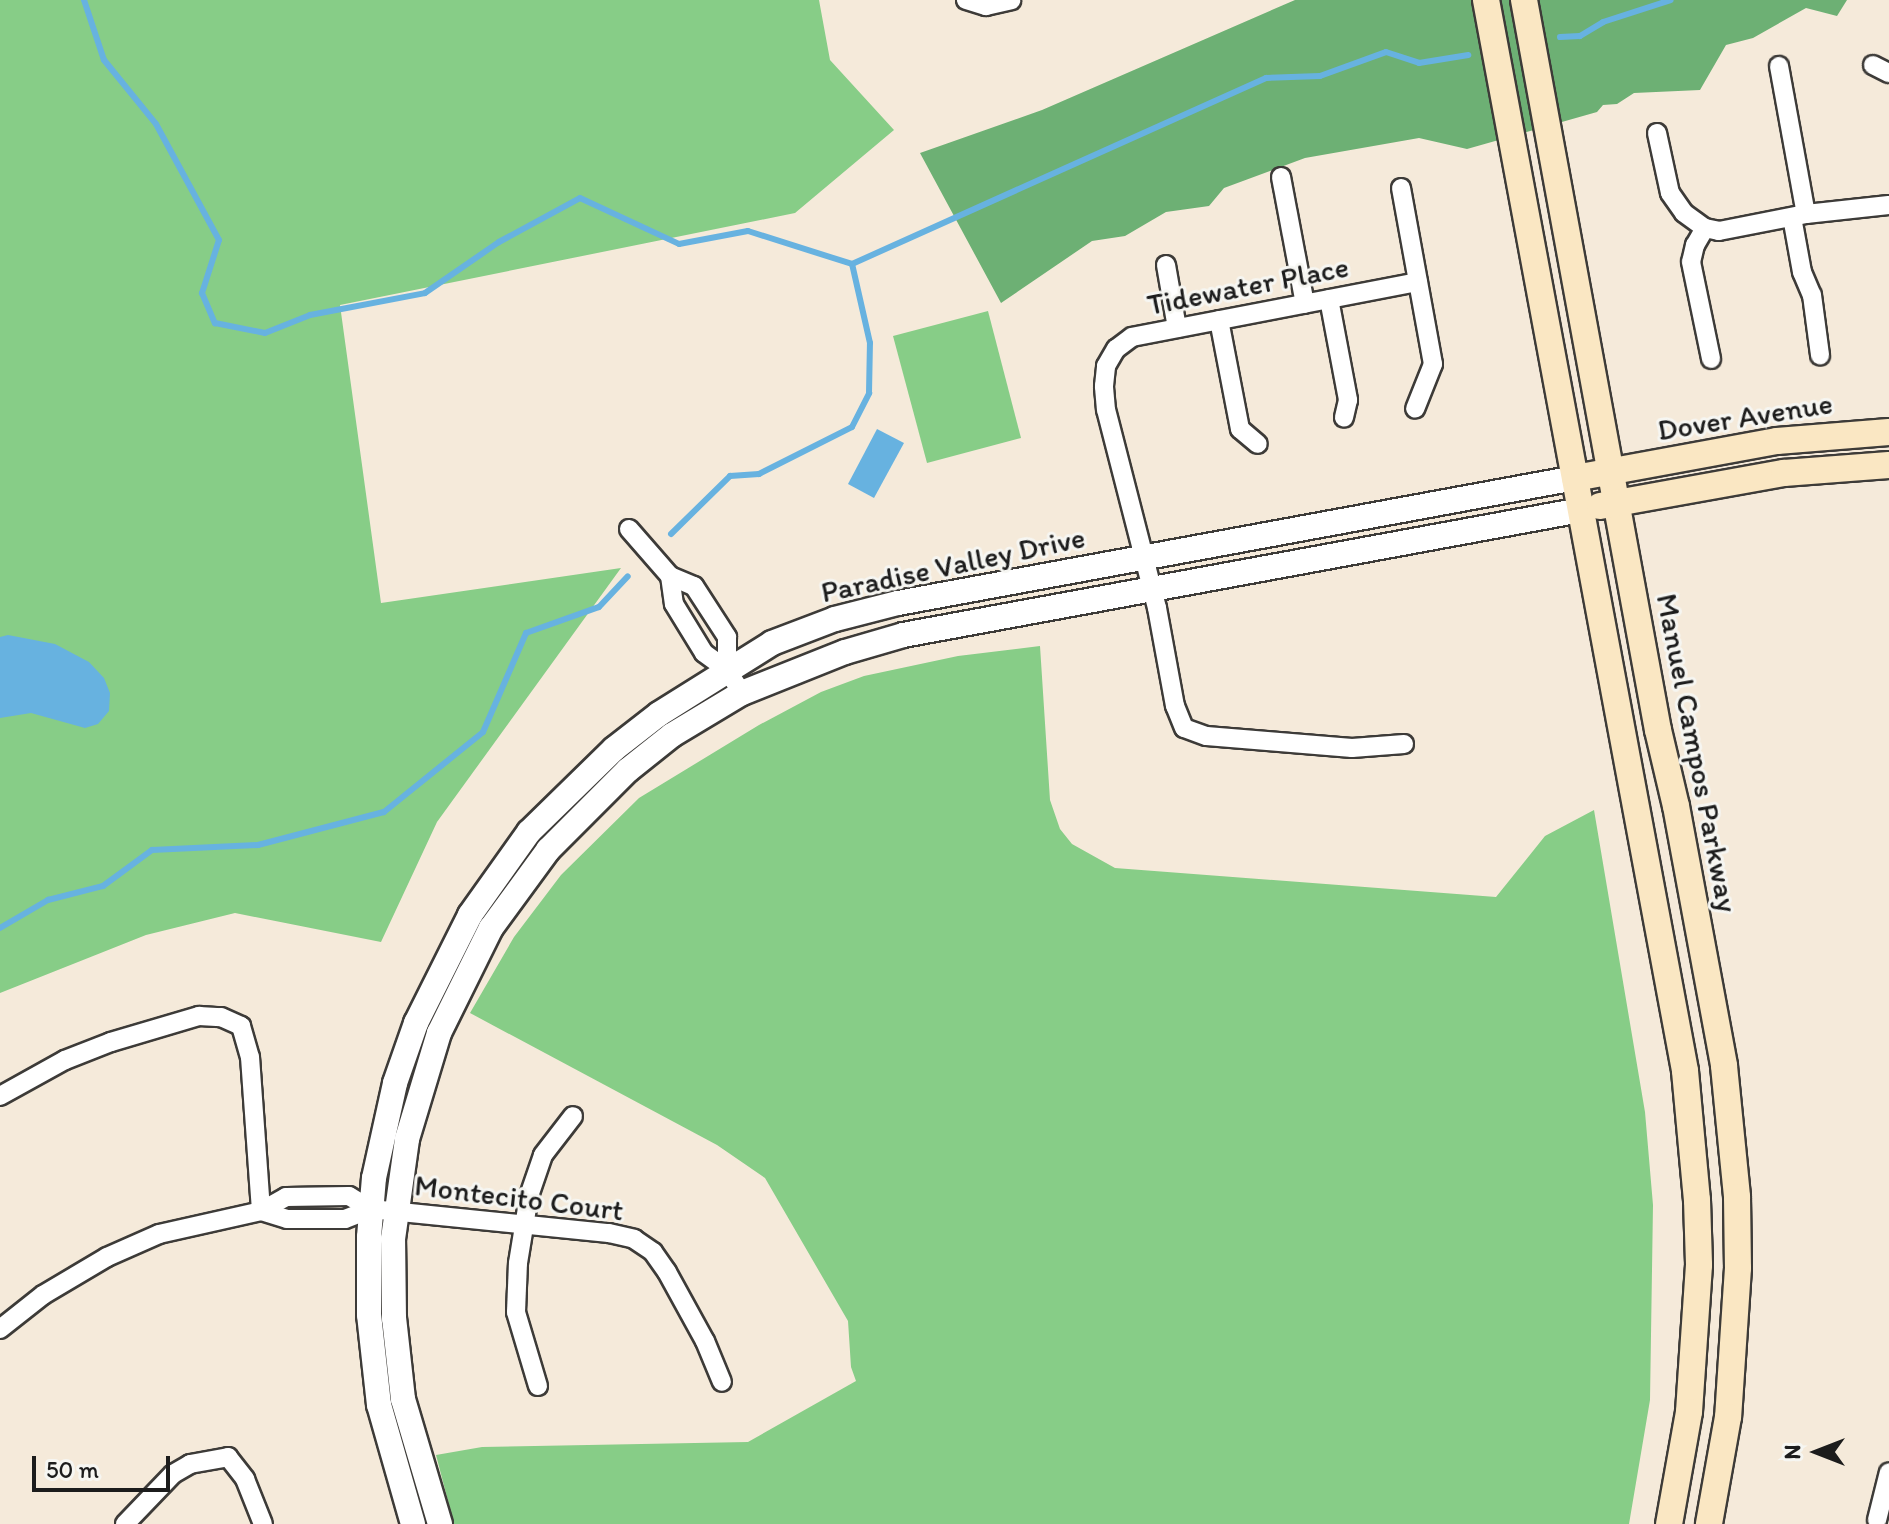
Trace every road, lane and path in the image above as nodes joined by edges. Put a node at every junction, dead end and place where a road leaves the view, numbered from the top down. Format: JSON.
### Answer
{"nodes":[{"id":1,"x":966,"y":0,"type":"edge"},
{"id":2,"x":1011,"y":0,"type":"edge"},
{"id":3,"x":1486,"y":0,"type":"edge"},
{"id":4,"x":1524,"y":0,"type":"edge"},
{"id":5,"x":1779,"y":66,"type":"dead end"},
{"id":6,"x":1657,"y":133,"type":"dead end"},
{"id":7,"x":1281,"y":177,"type":"dead end"},
{"id":8,"x":1401,"y":188,"type":"dead end"},
{"id":9,"x":1889,"y":205,"type":"edge"},
{"id":10,"x":1799,"y":216,"type":"junction"},
{"id":11,"x":1705,"y":228,"type":"junction"},
{"id":12,"x":1166,"y":265,"type":"dead end"},
{"id":13,"x":1418,"y":282,"type":"junction"},
{"id":14,"x":1329,"y":299,"type":"junction"},
{"id":15,"x":1305,"y":304,"type":"junction"},
{"id":16,"x":1219,"y":320,"type":"junction"},
{"id":17,"x":1177,"y":328,"type":"junction"},
{"id":18,"x":1820,"y":355,"type":"dead end"},
{"id":19,"x":1711,"y":359,"type":"dead end"},
{"id":20,"x":1415,"y":409,"type":"dead end"},
{"id":21,"x":1344,"y":418,"type":"dead end"},
{"id":22,"x":1889,"y":432,"type":"edge"},
{"id":23,"x":1258,"y":444,"type":"dead end"},
{"id":24,"x":1889,"y":465,"type":"edge"},
{"id":25,"x":1611,"y":471,"type":"junction"},
{"id":26,"x":1575,"y":478,"type":"junction"},
{"id":27,"x":1616,"y":504,"type":"junction"},
{"id":28,"x":1581,"y":510,"type":"junction"},
{"id":29,"x":629,"y":529,"type":"dead end"},
{"id":30,"x":1144,"y":557,"type":"junction"},
{"id":31,"x":670,"y":576,"type":"junction"},
{"id":32,"x":1152,"y":588,"type":"junction"},
{"id":33,"x":727,"y":670,"type":"junction"},
{"id":34,"x":742,"y":693,"type":"junction"},
{"id":35,"x":1404,"y":744,"type":"dead end"},
{"id":36,"x":0,"y":1096,"type":"edge"},
{"id":37,"x":573,"y":1116,"type":"dead end"},
{"id":38,"x":371,"y":1209,"type":"junction"},
{"id":39,"x":261,"y":1211,"type":"junction"},
{"id":40,"x":396,"y":1212,"type":"junction"},
{"id":41,"x":524,"y":1224,"type":"junction"},
{"id":42,"x":0,"y":1329,"type":"edge"},
{"id":43,"x":722,"y":1382,"type":"dead end"},
{"id":44,"x":538,"y":1386,"type":"dead end"},
{"id":45,"x":1889,"y":1472,"type":"edge"},
{"id":46,"x":1877,"y":1520,"type":"dead end"},
{"id":47,"x":125,"y":1524,"type":"edge"},
{"id":48,"x":263,"y":1524,"type":"edge"},
{"id":49,"x":413,"y":1524,"type":"edge"},
{"id":50,"x":440,"y":1524,"type":"edge"},
{"id":51,"x":1669,"y":1524,"type":"edge"},
{"id":52,"x":1709,"y":1524,"type":"edge"}],
"edges":[{"from":1,"to":2,"type":"street"},
{"from":3,"to":26,"type":"main road"},
{"from":4,"to":25,"type":"main road","name":"Manuel Campos Parkway"},
{"from":5,"to":10,"type":"street"},
{"from":6,"to":11,"type":"street"},
{"from":7,"to":15,"type":"street"},
{"from":8,"to":13,"type":"street"},
{"from":9,"to":10,"type":"street"},
{"from":10,"to":11,"type":"street"},
{"from":10,"to":18,"type":"street"},
{"from":11,"to":19,"type":"street"},
{"from":12,"to":17,"type":"street"},
{"from":13,"to":14,"type":"street","name":"Tidewater Place"},
{"from":13,"to":20,"type":"street"},
{"from":14,"to":15,"type":"street","name":"Tidewater Place"},
{"from":14,"to":21,"type":"street"},
{"from":15,"to":16,"type":"street","name":"Tidewater Place"},
{"from":16,"to":17,"type":"street","name":"Tidewater Place"},
{"from":16,"to":23,"type":"street"},
{"from":17,"to":30,"type":"street","name":"Tidewater Place"},
{"from":22,"to":25,"type":"main road","name":"Dover Avenue"},
{"from":24,"to":27,"type":"main road","name":"Dover Avenue"},
{"from":25,"to":26,"type":"main road","name":"Paradise Valley Drive"},
{"from":25,"to":27,"type":"main road","name":"Manuel Campos Parkway"},
{"from":26,"to":28,"type":"main road"},
{"from":26,"to":30,"type":"street","name":"Paradise Valley Drive"},
{"from":27,"to":28,"type":"main road","name":"Paradise Valley Drive"},
{"from":27,"to":52,"type":"main road","name":"Manuel Campos Parkway"},
{"from":28,"to":32,"type":"street","name":"Paradise Valley Drive"},
{"from":28,"to":51,"type":"main road"},
{"from":29,"to":31,"type":"street"},
{"from":30,"to":32,"type":"street","name":"Tidewater Place"},
{"from":30,"to":33,"type":"street","name":"Paradise Valley Drive"},
{"from":31,"to":33,"type":"street"},
{"from":31,"to":33,"type":"street"},
{"from":32,"to":34,"type":"street","name":"Paradise Valley Drive"},
{"from":32,"to":35,"type":"street","name":"Tidewater Place"},
{"from":33,"to":34,"type":"street"},
{"from":33,"to":38,"type":"street","name":"Paradise Valley Drive"},
{"from":34,"to":40,"type":"street","name":"Paradise Valley Drive"},
{"from":36,"to":39,"type":"street"},
{"from":37,"to":41,"type":"street"},
{"from":38,"to":39,"type":"street","name":"Montecito Court"},
{"from":38,"to":40,"type":"street","name":"Montecito Court"},
{"from":38,"to":49,"type":"street","name":"Paradise Valley Drive"},
{"from":39,"to":42,"type":"street","name":"Montecito Court"},
{"from":40,"to":41,"type":"street","name":"Montecito Court"},
{"from":40,"to":50,"type":"street","name":"Paradise Valley Drive"},
{"from":41,"to":43,"type":"street","name":"Montecito Court"},
{"from":41,"to":44,"type":"street"},
{"from":45,"to":46,"type":"street"},
{"from":47,"to":48,"type":"street"}]}
